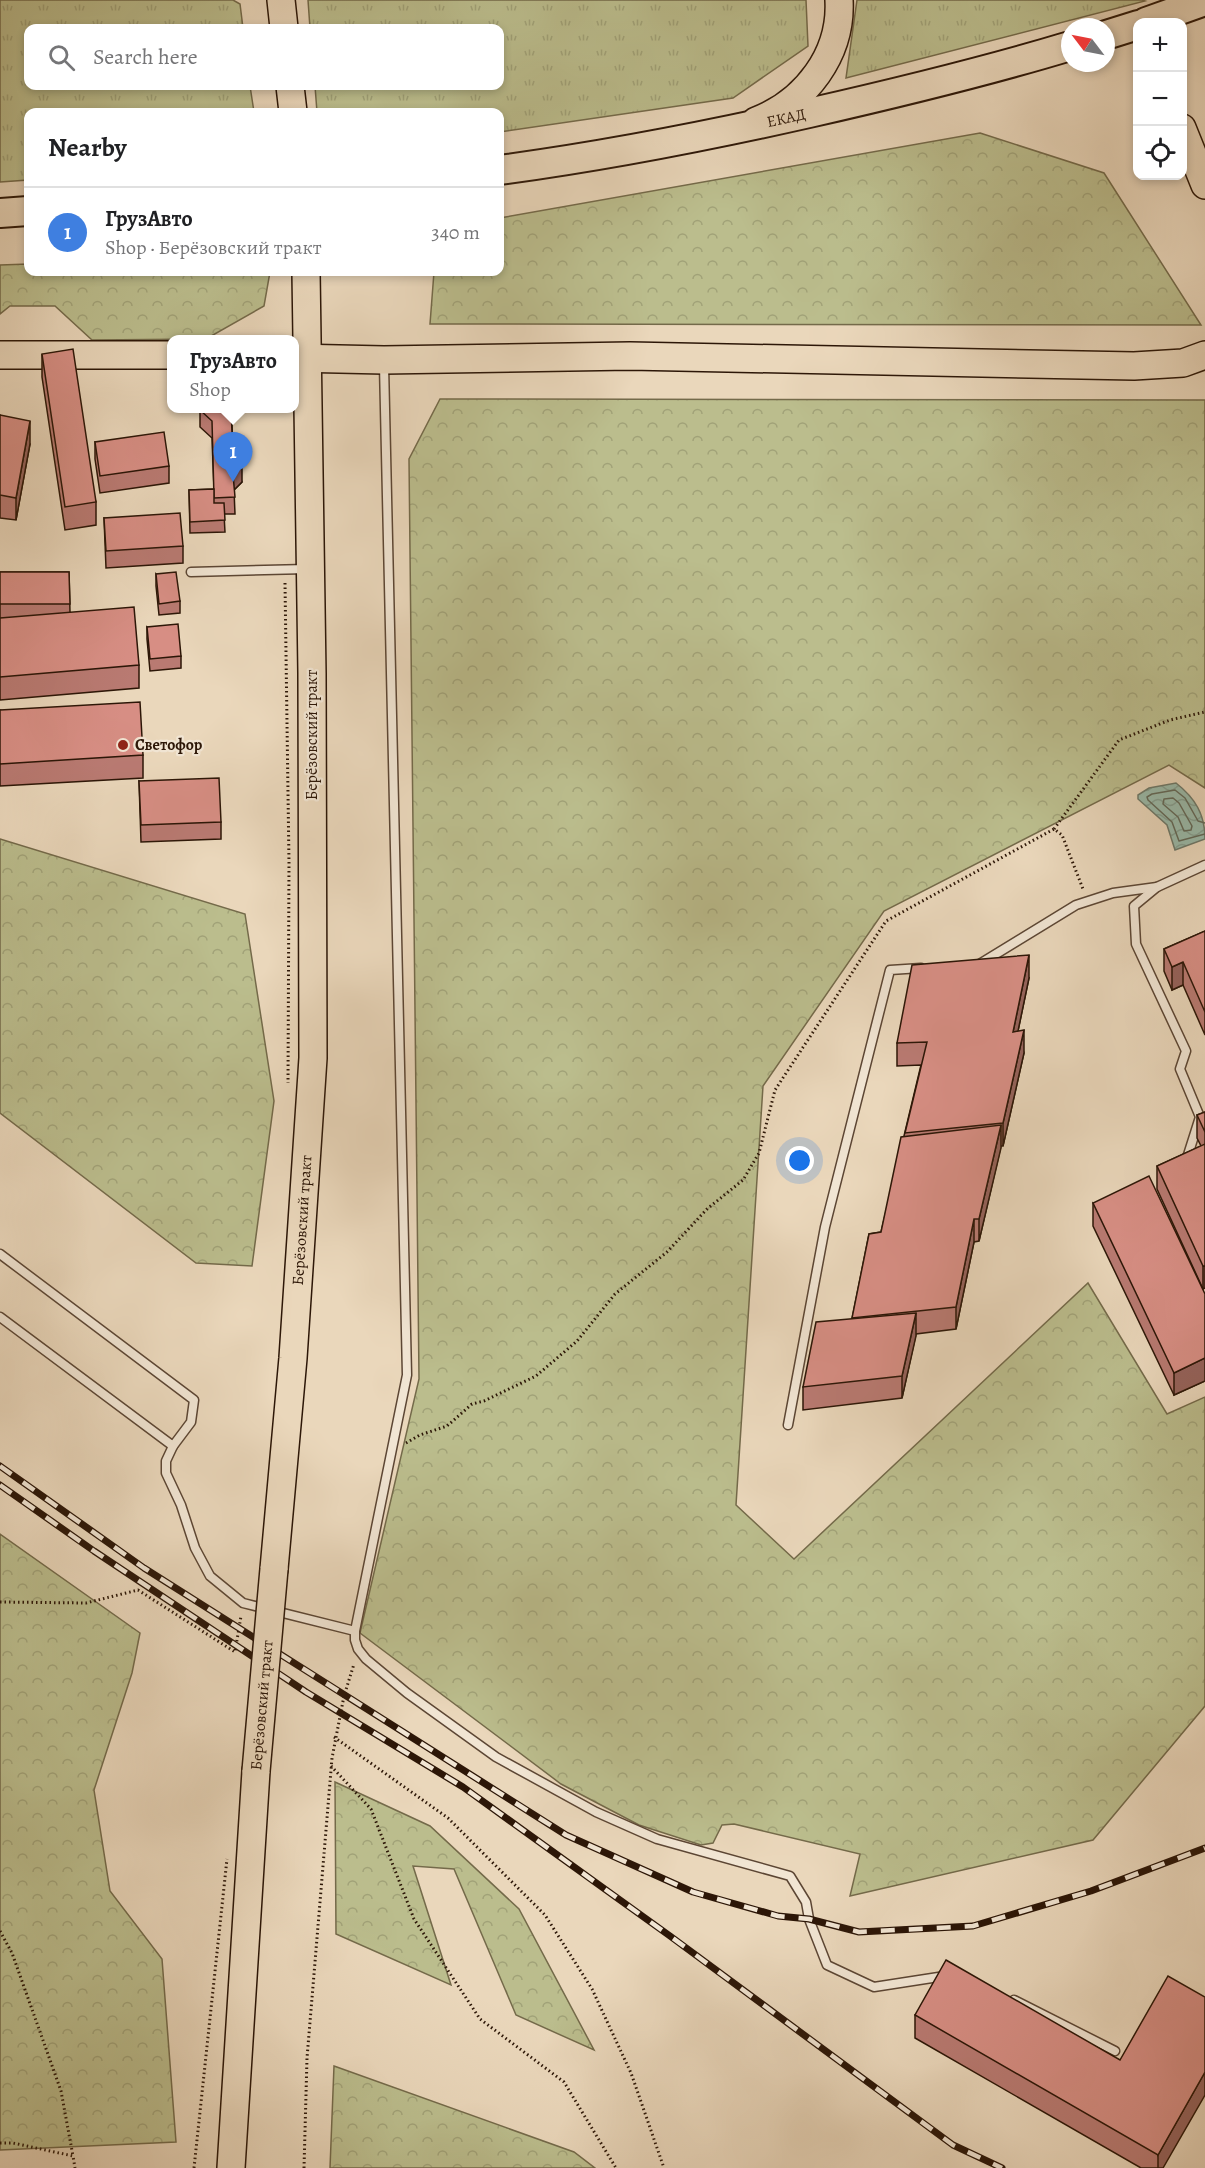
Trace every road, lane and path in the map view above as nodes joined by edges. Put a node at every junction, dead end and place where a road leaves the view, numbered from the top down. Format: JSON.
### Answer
{"nodes":[{"id":1,"x":282,"y":0,"type":"edge"},
{"id":2,"x":839,"y":0,"type":"edge"},
{"id":3,"x":1205,"y":1,"type":"edge"},
{"id":4,"x":1157,"y":18,"type":"edge"},
{"id":5,"x":284,"y":24,"type":"edge"},
{"id":6,"x":1133,"y":26,"type":"edge"},
{"id":7,"x":1115,"y":32,"type":"edge"},
{"id":8,"x":1061,"y":49,"type":"edge"},
{"id":9,"x":290,"y":90,"type":"edge"},
{"id":10,"x":293,"y":108,"type":"edge"},
{"id":11,"x":726,"y":132,"type":"junction"},
{"id":12,"x":1187,"y":140,"type":"edge"},
{"id":13,"x":504,"y":169,"type":"edge"},
{"id":14,"x":1205,"y":184,"type":"edge"},
{"id":15,"x":24,"y":211,"type":"edge"},
{"id":16,"x":0,"y":213,"type":"edge"},
{"id":17,"x":306,"y":276,"type":"edge"},
{"id":18,"x":0,"y":355,"type":"edge"},
{"id":19,"x":167,"y":355,"type":"edge"},
{"id":20,"x":1205,"y":355,"type":"edge"},
{"id":21,"x":301,"y":358,"type":"edge"},
{"id":22,"x":384,"y":360,"type":"junction"},
{"id":23,"x":298,"y":569,"type":"junction"},
{"id":24,"x":191,"y":572,"type":"dead end"},
{"id":25,"x":1205,"y":712,"type":"edge"},
{"id":26,"x":1054,"y":829,"type":"junction"},
{"id":27,"x":1205,"y":865,"type":"edge"},
{"id":28,"x":1157,"y":886,"type":"junction"},
{"id":29,"x":1088,"y":902,"type":"junction"},
{"id":30,"x":966,"y":966,"type":"edge"},
{"id":31,"x":933,"y":968,"type":"edge"},
{"id":32,"x":288,"y":1087,"type":"dead end"},
{"id":33,"x":1180,"y":1161,"type":"edge"},
{"id":34,"x":0,"y":1254,"type":"edge"},
{"id":35,"x":0,"y":1317,"type":"edge"},
{"id":36,"x":788,"y":1425,"type":"dead end"},
{"id":37,"x":173,"y":1446,"type":"junction"},
{"id":38,"x":392,"y":1452,"type":"junction"},
{"id":39,"x":0,"y":1602,"type":"edge"},
{"id":40,"x":243,"y":1603,"type":"junction"},
{"id":41,"x":356,"y":1630,"type":"junction"},
{"id":42,"x":358,"y":1649,"type":"junction"},
{"id":43,"x":334,"y":1737,"type":"junction"},
{"id":44,"x":331,"y":1766,"type":"junction"},
{"id":45,"x":228,"y":1850,"type":"dead end"},
{"id":46,"x":0,"y":1931,"type":"edge"},
{"id":47,"x":957,"y":1978,"type":"edge"},
{"id":48,"x":1010,"y":1998,"type":"edge"},
{"id":49,"x":1115,"y":2051,"type":"dead end"},
{"id":50,"x":0,"y":2143,"type":"edge"},
{"id":51,"x":73,"y":2156,"type":"junction"},
{"id":52,"x":75,"y":2168,"type":"edge"},
{"id":53,"x":194,"y":2168,"type":"edge"},
{"id":54,"x":231,"y":2168,"type":"edge"},
{"id":55,"x":304,"y":2168,"type":"edge"},
{"id":56,"x":616,"y":2168,"type":"edge"},
{"id":57,"x":664,"y":2168,"type":"edge"}],
"edges":[{"from":1,"to":5,"type":"main road"},
{"from":2,"to":11,"type":"main road"},
{"from":3,"to":4,"type":"highway"},
{"from":6,"to":7,"type":"highway"},
{"from":8,"to":11,"type":"highway","name":"ЕКАД"},
{"from":9,"to":10,"type":"main road"},
{"from":11,"to":13,"type":"highway","name":"ЕКАД"},
{"from":12,"to":14,"type":"main road"},
{"from":15,"to":16,"type":"highway"},
{"from":17,"to":21,"type":"main road","name":"Берёзовский тракт"},
{"from":18,"to":19,"type":"main road"},
{"from":20,"to":22,"type":"main road"},
{"from":21,"to":22,"type":"main road"},
{"from":21,"to":23,"type":"main road","name":"Берёзовский тракт"},
{"from":22,"to":38,"type":"lane"},
{"from":23,"to":24,"type":"lane"},
{"from":23,"to":32,"type":"path"},
{"from":23,"to":54,"type":"main road","name":"Берёзовский тракт","bridge":true},
{"from":25,"to":26,"type":"path"},
{"from":26,"to":29,"type":"path"},
{"from":26,"to":38,"type":"path"},
{"from":27,"to":28,"type":"lane"},
{"from":28,"to":29,"type":"lane"},
{"from":28,"to":33,"type":"lane"},
{"from":29,"to":30,"type":"lane"},
{"from":31,"to":36,"type":"lane"},
{"from":34,"to":37,"type":"lane"},
{"from":35,"to":37,"type":"lane"},
{"from":37,"to":40,"type":"lane"},
{"from":38,"to":41,"type":"lane"},
{"from":39,"to":40,"type":"path"},
{"from":40,"to":41,"type":"lane"},
{"from":41,"to":42,"type":"lane"},
{"from":42,"to":43,"type":"path"},
{"from":42,"to":47,"type":"lane"},
{"from":43,"to":44,"type":"path"},
{"from":43,"to":57,"type":"path"},
{"from":44,"to":55,"type":"path"},
{"from":44,"to":56,"type":"path"},
{"from":45,"to":53,"type":"path"},
{"from":46,"to":51,"type":"path"},
{"from":48,"to":49,"type":"lane"},
{"from":50,"to":51,"type":"path"},
{"from":51,"to":52,"type":"path"}]}
